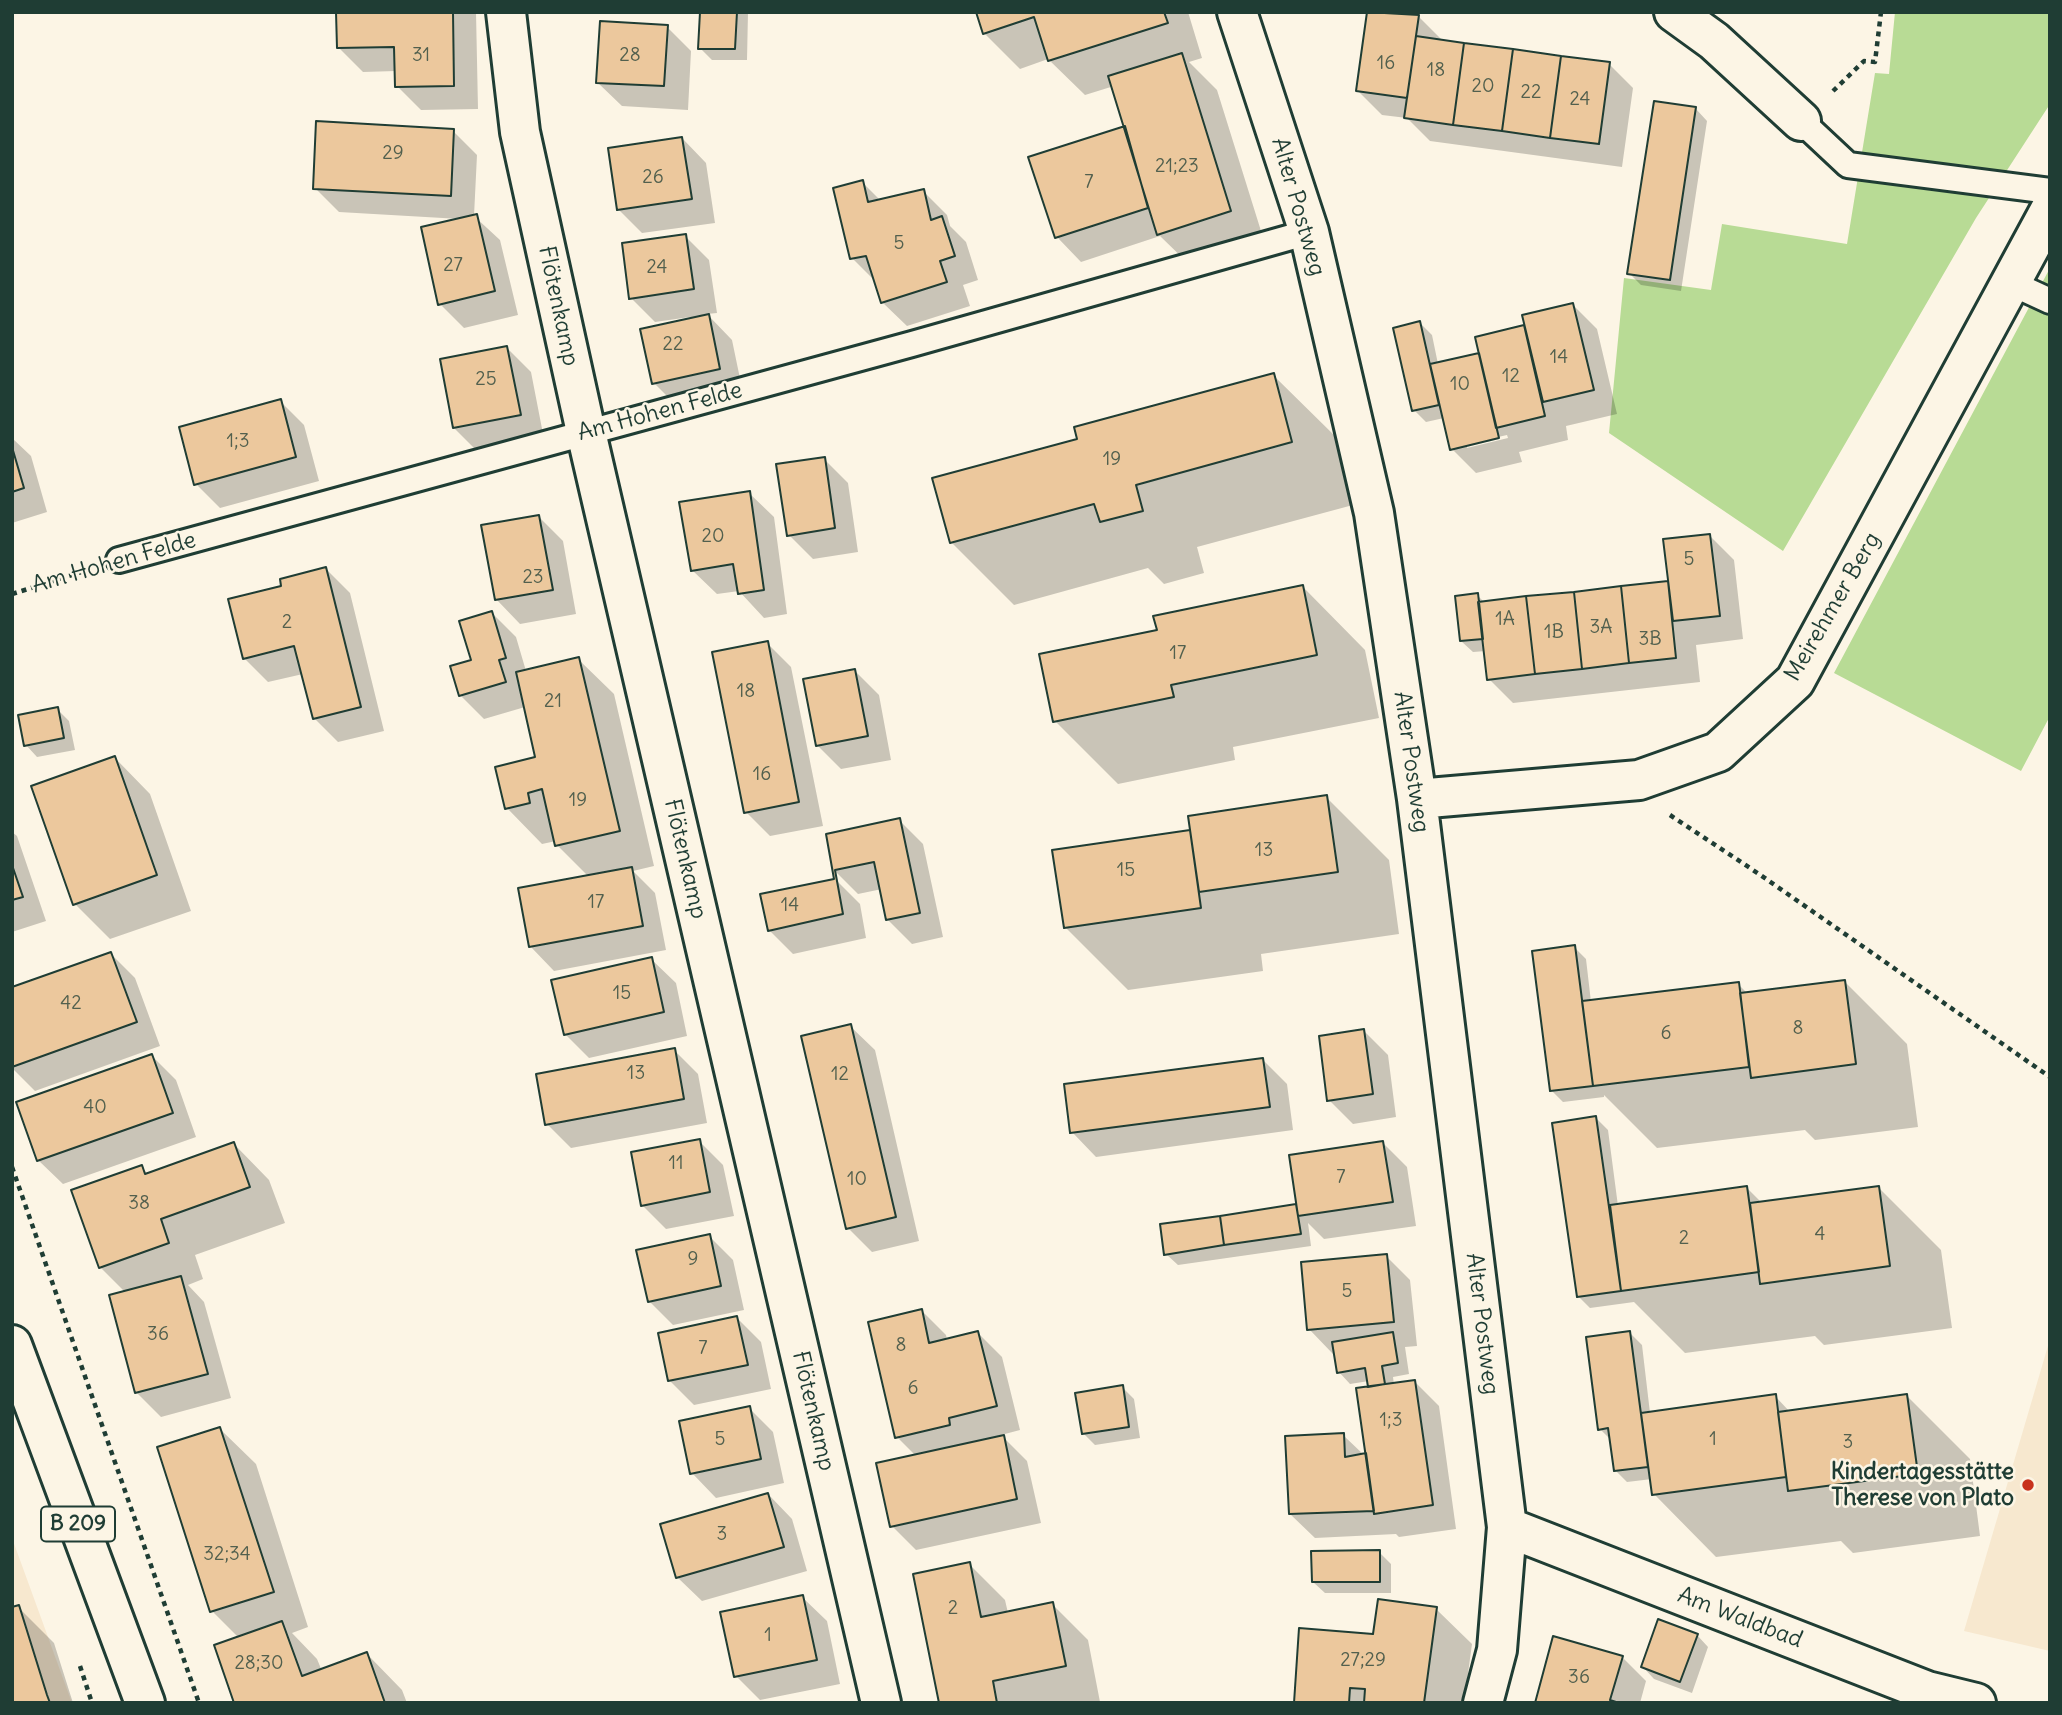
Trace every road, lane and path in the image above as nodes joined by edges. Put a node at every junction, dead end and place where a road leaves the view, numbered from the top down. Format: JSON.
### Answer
{"nodes":[{"id":1,"x":506,"y":12,"type":"edge"},
{"id":2,"x":1237,"y":12,"type":"edge"},
{"id":3,"x":1674,"y":12,"type":"edge"},
{"id":4,"x":1881,"y":12,"type":"edge"},
{"id":5,"x":1864,"y":61,"type":"dead end"},
{"id":6,"x":1801,"y":121,"type":"joint"},
{"id":7,"x":2050,"y":191,"type":"edge"},
{"id":8,"x":2050,"y":210,"type":"edge"},
{"id":9,"x":1309,"y":232,"type":"junction"},
{"id":10,"x":2011,"y":283,"type":"junction"},
{"id":11,"x":2050,"y":301,"type":"edge"},
{"id":12,"x":586,"y":432,"type":"junction"},
{"id":13,"x":119,"y":560,"type":"joint"},
{"id":14,"x":12,"y":594,"type":"edge"},
{"id":15,"x":1637,"y":780,"type":"junction"},
{"id":16,"x":1417,"y":799,"type":"junction"},
{"id":17,"x":2050,"y":1077,"type":"edge"},
{"id":18,"x":12,"y":1167,"type":"edge"},
{"id":19,"x":16,"y":1366,"type":"edge"},
{"id":20,"x":1507,"y":1527,"type":"junction"},
{"id":21,"x":145,"y":1703,"type":"edge"},
{"id":22,"x":198,"y":1703,"type":"edge"},
{"id":23,"x":881,"y":1703,"type":"edge"},
{"id":24,"x":1483,"y":1703,"type":"edge"},
{"id":25,"x":1976,"y":1703,"type":"edge"}],
"edges":[{"from":1,"to":12,"type":"street","name":"Flötenkamp"},
{"from":2,"to":9,"type":"street","name":"Alter Postweg"},
{"from":3,"to":6,"type":"street"},
{"from":4,"to":5,"type":"path"},
{"from":6,"to":7,"type":"lane"},
{"from":8,"to":10,"type":"street","name":"Meirehmer Berg"},
{"from":9,"to":12,"type":"lane","name":"Am Hohen Felde"},
{"from":9,"to":16,"type":"street","name":"Alter Postweg"},
{"from":10,"to":11,"type":"lane"},
{"from":10,"to":15,"type":"street","name":"Meirehmer Berg"},
{"from":12,"to":13,"type":"lane","name":"Am Hohen Felde"},
{"from":12,"to":23,"type":"street","name":"Flötenkamp"},
{"from":13,"to":14,"type":"path","name":"Am Hohen Felde"},
{"from":15,"to":16,"type":"street","name":"Meirehmer Berg"},
{"from":15,"to":17,"type":"path"},
{"from":16,"to":20,"type":"street","name":"Alter Postweg"},
{"from":18,"to":22,"type":"path"},
{"from":19,"to":21,"type":"street","number":"B 209"},
{"from":20,"to":24,"type":"street","name":"Alter Postweg"},
{"from":20,"to":25,"type":"street","name":"Am Waldbad"}]}
